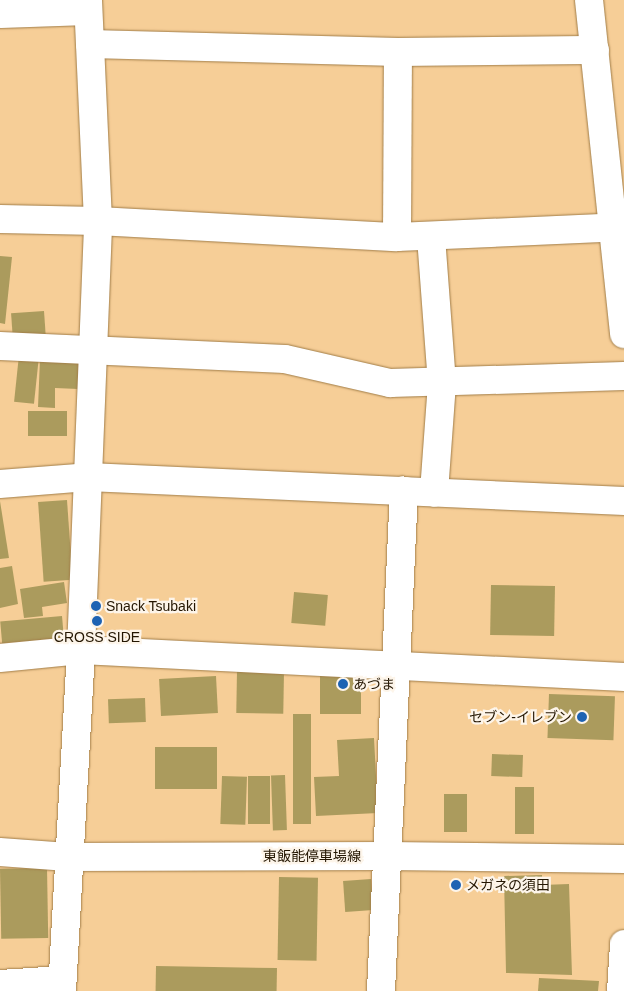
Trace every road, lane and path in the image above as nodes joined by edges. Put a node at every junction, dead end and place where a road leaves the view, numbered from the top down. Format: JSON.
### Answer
{"nodes":[{"id":1,"x":589,"y":0,"type":"edge"},
{"id":2,"x":88,"y":6,"type":"edge"},
{"id":3,"x":0,"y":14,"type":"edge"},
{"id":4,"x":90,"y":44,"type":"junction"},
{"id":5,"x":595,"y":50,"type":"junction"},
{"id":6,"x":398,"y":52,"type":"junction"},
{"id":7,"x":0,"y":219,"type":"edge"},
{"id":8,"x":98,"y":221,"type":"junction"},
{"id":9,"x":619,"y":228,"type":"edge"},
{"id":10,"x":431,"y":236,"type":"junction"},
{"id":11,"x":397,"y":237,"type":"junction"},
{"id":12,"x":624,"y":334,"type":"edge"},
{"id":13,"x":0,"y":346,"type":"edge"},
{"id":14,"x":94,"y":350,"type":"junction"},
{"id":15,"x":624,"y":376,"type":"edge"},
{"id":16,"x":442,"y":383,"type":"junction"},
{"id":17,"x":88,"y":477,"type":"junction"},
{"id":18,"x":0,"y":484,"type":"edge"},
{"id":19,"x":404,"y":492,"type":"junction"},
{"id":20,"x":434,"y":493,"type":"junction"},
{"id":21,"x":624,"y":501,"type":"edge"},
{"id":22,"x":81,"y":650,"type":"junction"},
{"id":23,"x":0,"y":658,"type":"edge"},
{"id":24,"x":396,"y":666,"type":"junction"},
{"id":25,"x":624,"y":677,"type":"edge"},
{"id":26,"x":0,"y":852,"type":"edge"},
{"id":27,"x":388,"y":856,"type":"junction"},
{"id":28,"x":68,"y":857,"type":"junction"},
{"id":29,"x":624,"y":859,"type":"edge"},
{"id":30,"x":624,"y":944,"type":"edge"},
{"id":31,"x":0,"y":984,"type":"edge"},
{"id":32,"x":62,"y":986,"type":"edge"},
{"id":33,"x":381,"y":991,"type":"edge"},
{"id":34,"x":621,"y":991,"type":"edge"}],
"edges":[{"from":1,"to":5,"type":"street"},
{"from":2,"to":3,"type":"street"},
{"from":2,"to":4,"type":"street"},
{"from":4,"to":6,"type":"street"},
{"from":4,"to":8,"type":"street"},
{"from":5,"to":6,"type":"street"},
{"from":5,"to":9,"type":"street"},
{"from":6,"to":11,"type":"street"},
{"from":7,"to":8,"type":"street"},
{"from":8,"to":11,"type":"street"},
{"from":8,"to":14,"type":"street"},
{"from":9,"to":10,"type":"street"},
{"from":9,"to":12,"type":"street"},
{"from":10,"to":11,"type":"street"},
{"from":10,"to":16,"type":"street"},
{"from":13,"to":14,"type":"street"},
{"from":14,"to":16,"type":"street"},
{"from":14,"to":17,"type":"street"},
{"from":15,"to":16,"type":"street"},
{"from":16,"to":20,"type":"street"},
{"from":17,"to":18,"type":"street"},
{"from":17,"to":19,"type":"street"},
{"from":17,"to":22,"type":"street"},
{"from":19,"to":20,"type":"street"},
{"from":19,"to":24,"type":"street"},
{"from":20,"to":21,"type":"street"},
{"from":22,"to":23,"type":"street"},
{"from":22,"to":24,"type":"street"},
{"from":22,"to":28,"type":"street"},
{"from":24,"to":25,"type":"street"},
{"from":24,"to":27,"type":"street"},
{"from":26,"to":28,"type":"street","name":"東飯能停車場線"},
{"from":27,"to":28,"type":"street","name":"東飯能停車場線"},
{"from":27,"to":29,"type":"street","name":"東飯能停車場線"},
{"from":27,"to":33,"type":"street"},
{"from":28,"to":32,"type":"street"},
{"from":30,"to":34,"type":"street"},
{"from":31,"to":32,"type":"street"}]}
